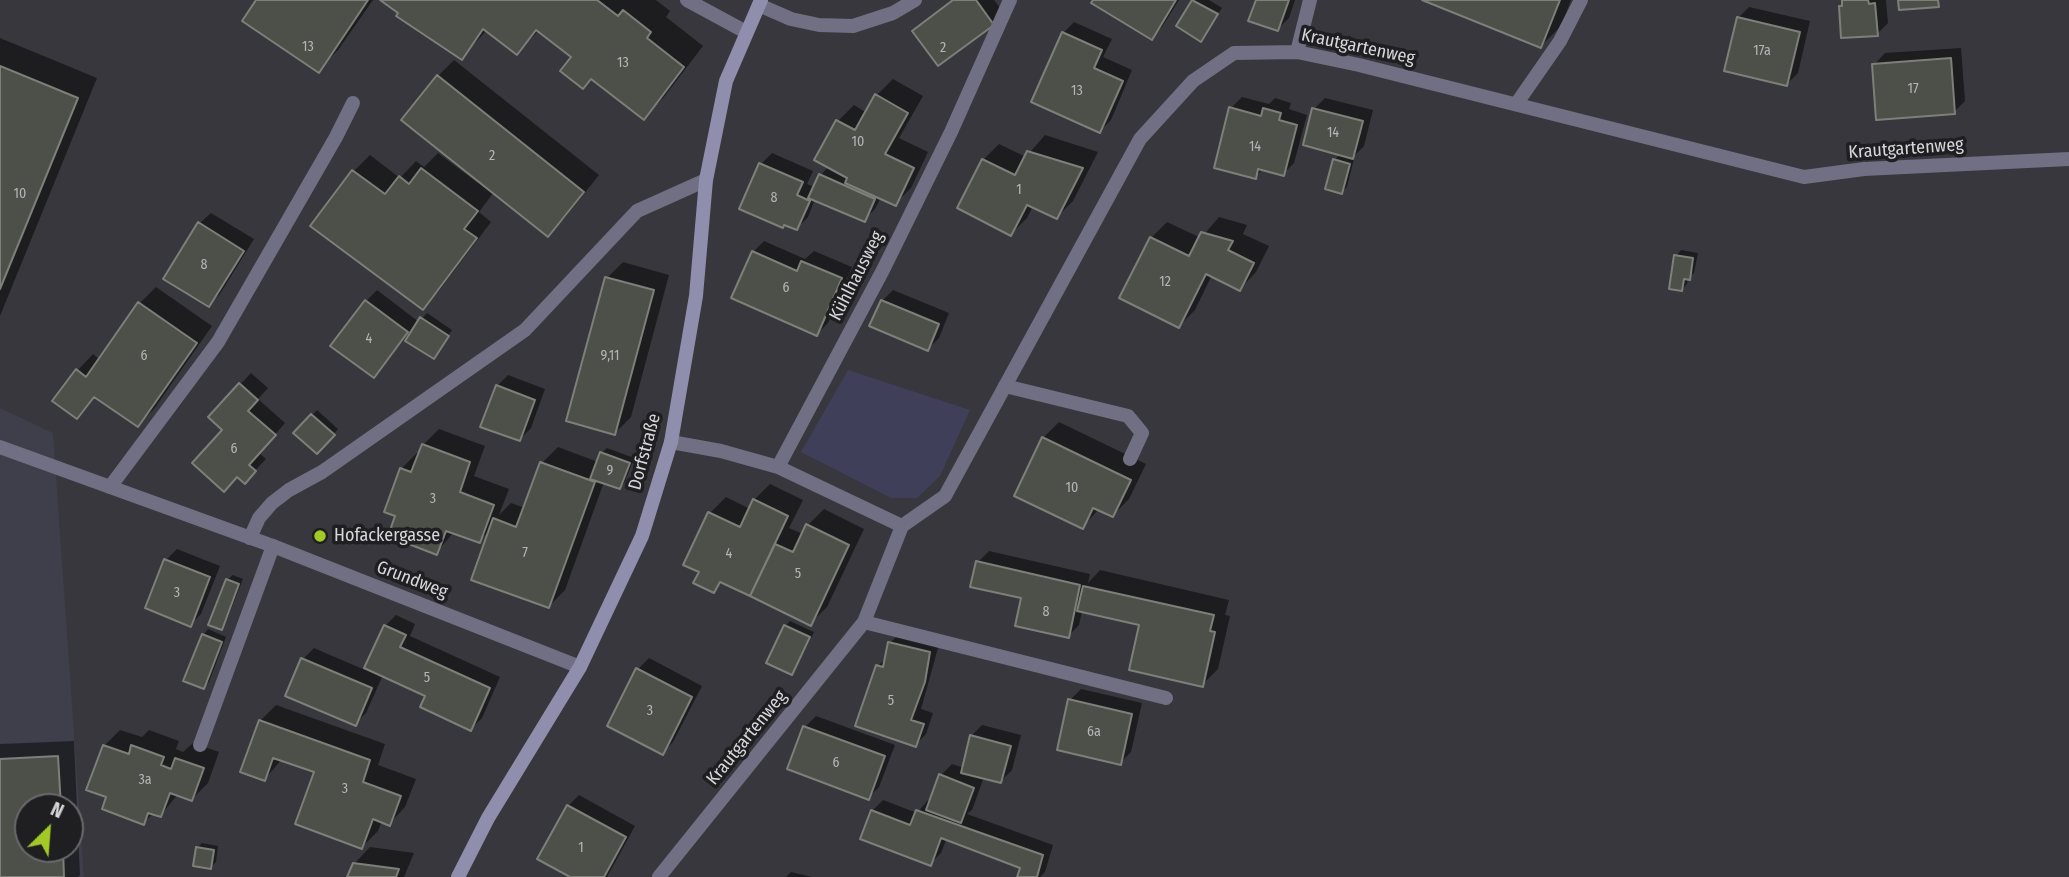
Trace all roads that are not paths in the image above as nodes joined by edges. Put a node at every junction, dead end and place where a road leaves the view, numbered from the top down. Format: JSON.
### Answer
{"nodes":[{"id":1,"x":687,"y":0,"type":"edge"},
{"id":2,"x":915,"y":0,"type":"edge"},
{"id":3,"x":1010,"y":0,"type":"edge"},
{"id":4,"x":1310,"y":0,"type":"edge"},
{"id":5,"x":1581,"y":0,"type":"edge"},
{"id":6,"x":760,"y":2,"type":"edge"},
{"id":7,"x":746,"y":32,"type":"junction"},
{"id":8,"x":1297,"y":52,"type":"junction"},
{"id":9,"x":353,"y":103,"type":"dead end"},
{"id":10,"x":1517,"y":103,"type":"junction"},
{"id":11,"x":2069,"y":159,"type":"edge"},
{"id":12,"x":706,"y":180,"type":"junction"},
{"id":13,"x":1005,"y":386,"type":"junction"},
{"id":14,"x":671,"y":442,"type":"junction"},
{"id":15,"x":0,"y":447,"type":"edge"},
{"id":16,"x":1130,"y":459,"type":"dead end"},
{"id":17,"x":778,"y":467,"type":"junction"},
{"id":18,"x":110,"y":487,"type":"junction"},
{"id":19,"x":902,"y":526,"type":"junction"},
{"id":20,"x":250,"y":538,"type":"junction"},
{"id":21,"x":273,"y":546,"type":"junction"},
{"id":22,"x":864,"y":622,"type":"junction"},
{"id":23,"x":580,"y":667,"type":"junction"},
{"id":24,"x":1166,"y":698,"type":"dead end"},
{"id":25,"x":200,"y":745,"type":"dead end"},
{"id":26,"x":458,"y":877,"type":"edge"},
{"id":27,"x":659,"y":877,"type":"edge"}],
"edges":[{"from":1,"to":7,"type":"street"},
{"from":2,"to":6,"type":"street"},
{"from":3,"to":17,"type":"street","name":"Kühlhausweg"},
{"from":4,"to":8,"type":"street"},
{"from":5,"to":10,"type":"street"},
{"from":6,"to":7,"type":"main road","name":"Dorfstraße"},
{"from":7,"to":12,"type":"main road","name":"Dorfstraße"},
{"from":8,"to":10,"type":"street","name":"Krautgartenweg"},
{"from":8,"to":13,"type":"street","name":"Krautgartenweg"},
{"from":9,"to":18,"type":"street"},
{"from":10,"to":11,"type":"street","name":"Krautgartenweg"},
{"from":12,"to":14,"type":"main road","name":"Dorfstraße"},
{"from":12,"to":20,"type":"street"},
{"from":13,"to":16,"type":"street"},
{"from":13,"to":19,"type":"street","name":"Krautgartenweg"},
{"from":14,"to":17,"type":"street"},
{"from":14,"to":23,"type":"main road","name":"Dorfstraße"},
{"from":15,"to":18,"type":"street","name":"Grundweg"},
{"from":17,"to":19,"type":"street"},
{"from":18,"to":20,"type":"street","name":"Grundweg"},
{"from":19,"to":22,"type":"street","name":"Krautgartenweg"},
{"from":20,"to":21,"type":"street","name":"Grundweg"},
{"from":21,"to":23,"type":"street","name":"Grundweg"},
{"from":21,"to":25,"type":"street"},
{"from":22,"to":24,"type":"street"},
{"from":22,"to":27,"type":"street","name":"Krautgartenweg"},
{"from":23,"to":26,"type":"main road","name":"Dorfstraße"}]}
